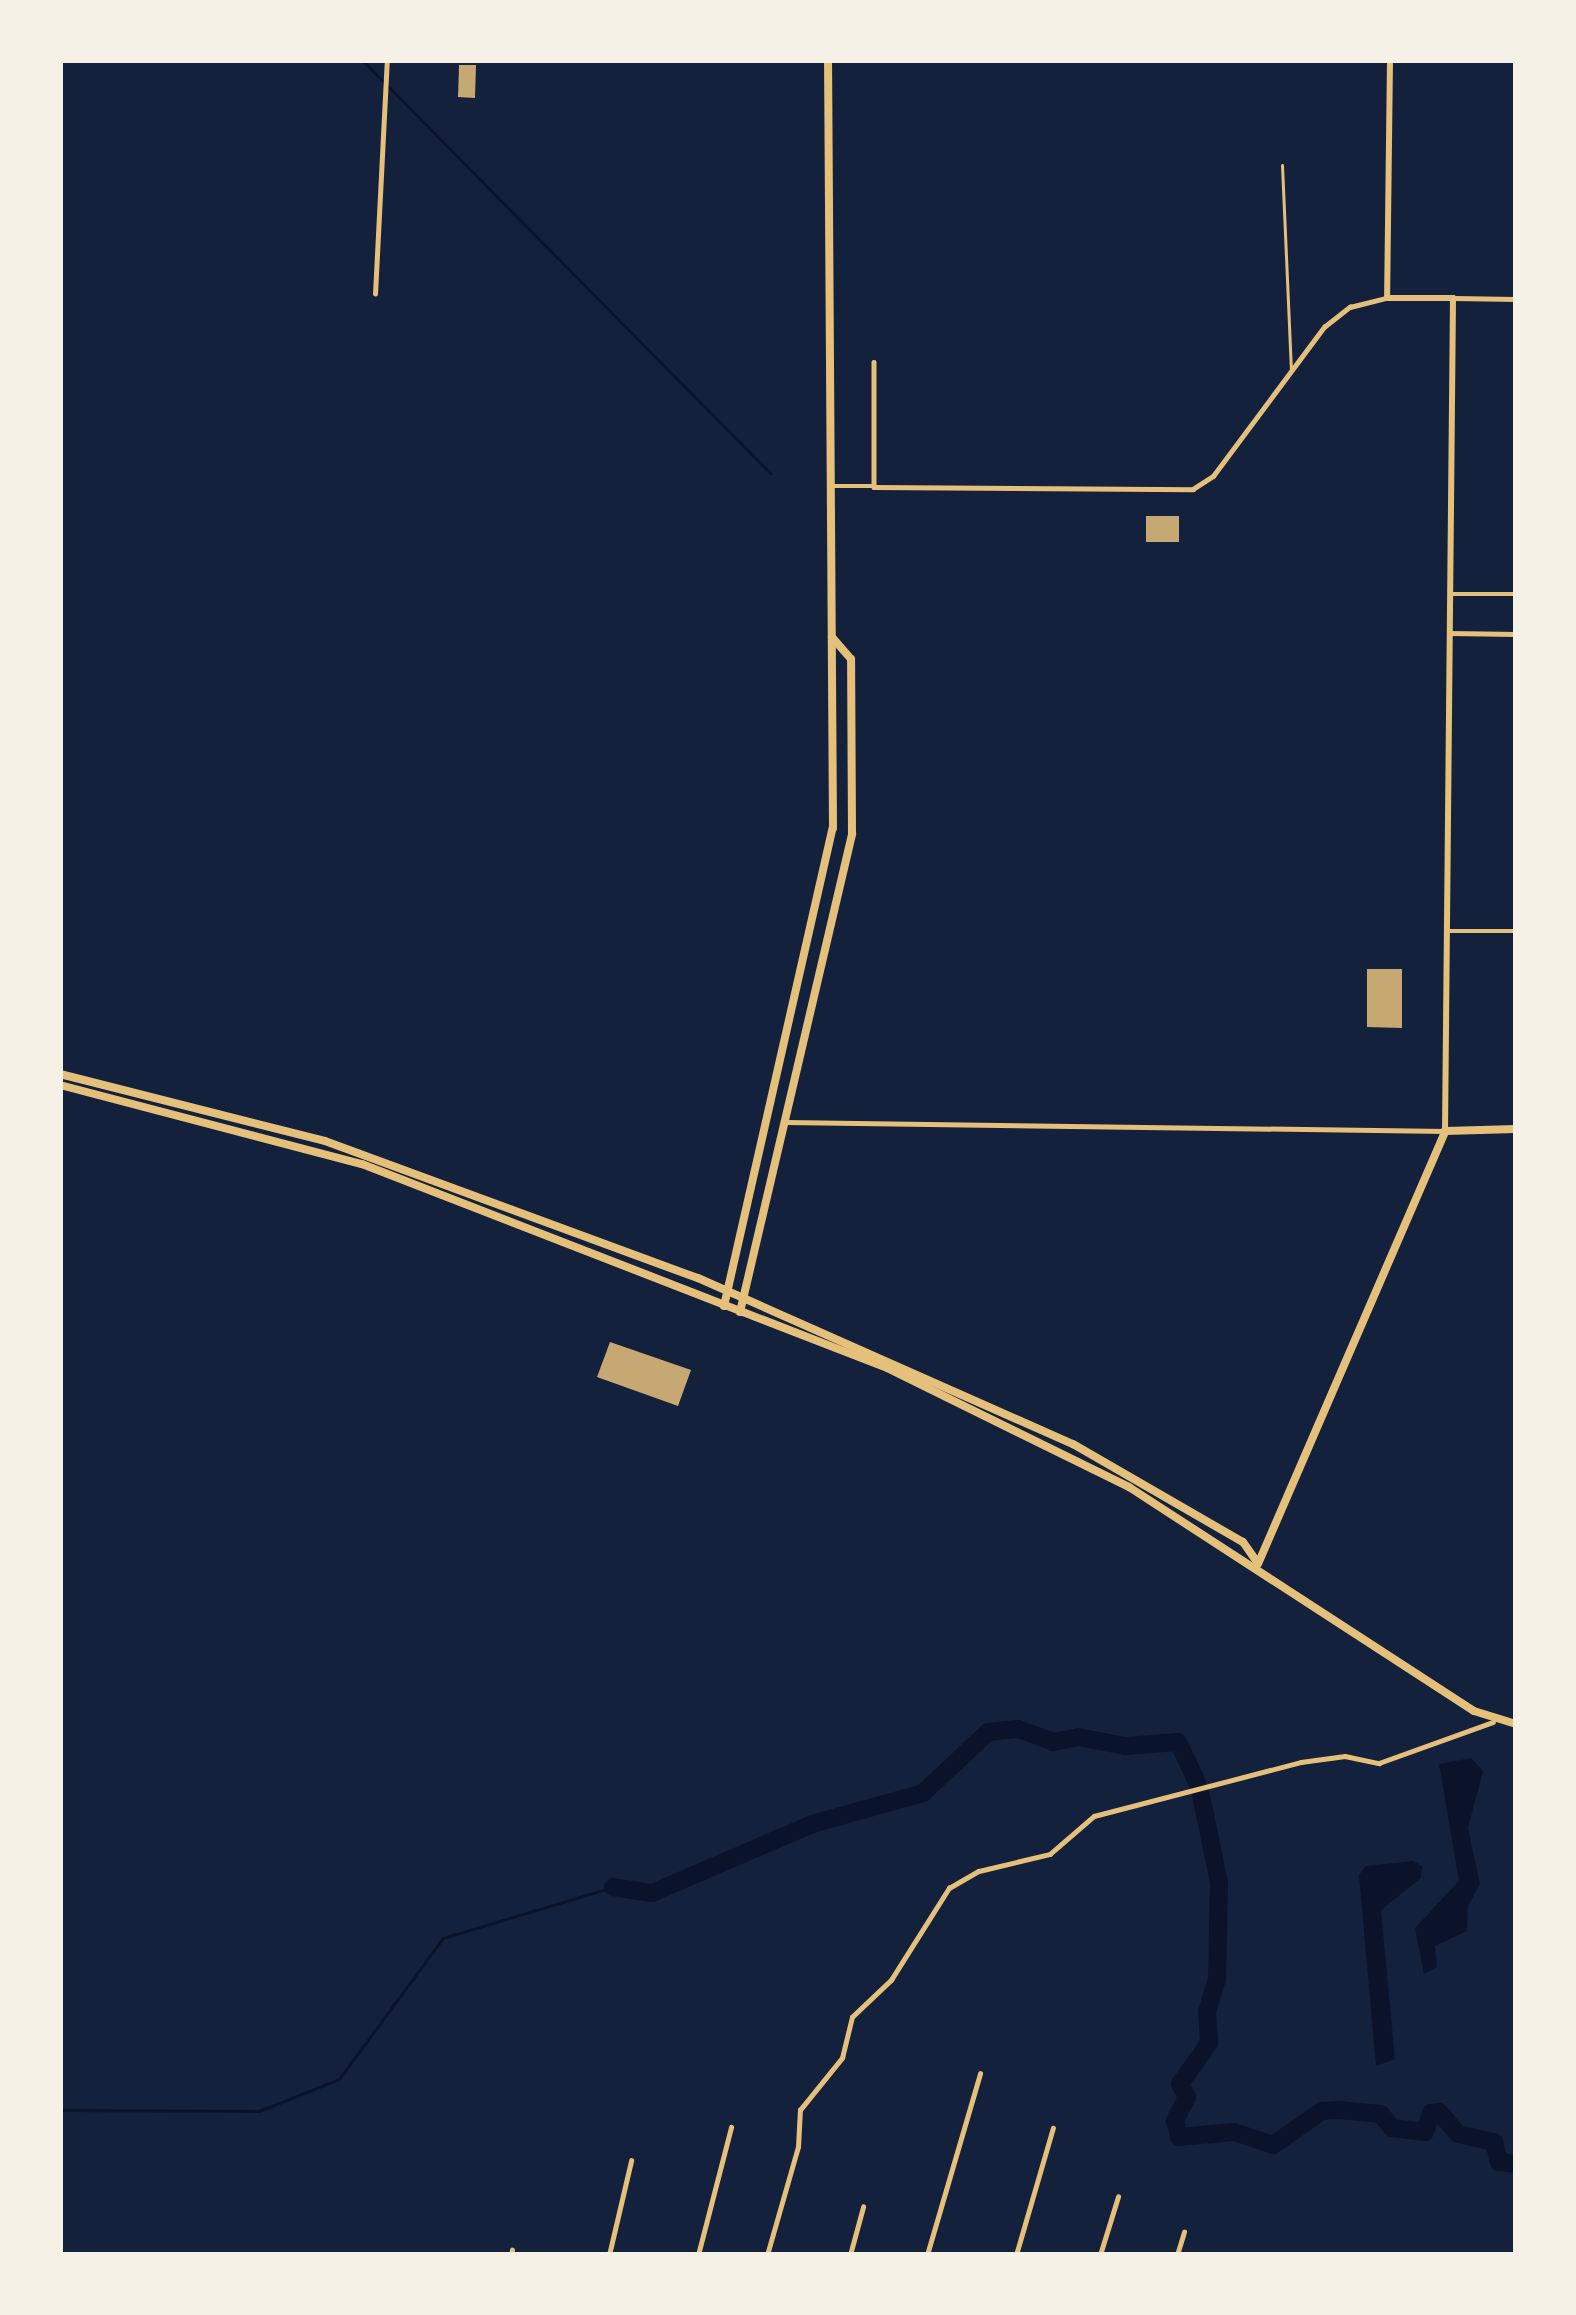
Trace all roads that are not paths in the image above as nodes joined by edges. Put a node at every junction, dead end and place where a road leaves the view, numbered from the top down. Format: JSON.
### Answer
{"nodes":[{"id":1,"x":828,"y":60,"type":"edge"},
{"id":2,"x":1390,"y":60,"type":"edge"},
{"id":3,"x":387,"y":63,"type":"edge"},
{"id":4,"x":1282,"y":165,"type":"dead end"},
{"id":5,"x":375,"y":295,"type":"dead end"},
{"id":6,"x":1387,"y":298,"type":"junction"},
{"id":7,"x":1453,"y":298,"type":"junction"},
{"id":8,"x":1516,"y":299,"type":"edge"},
{"id":9,"x":874,"y":362,"type":"dead end"},
{"id":10,"x":1291,"y":371,"type":"junction"},
{"id":11,"x":830,"y":486,"type":"junction"},
{"id":12,"x":874,"y":487,"type":"junction"},
{"id":13,"x":1450,"y":594,"type":"junction"},
{"id":14,"x":1516,"y":594,"type":"edge"},
{"id":15,"x":1450,"y":633,"type":"junction"},
{"id":16,"x":1516,"y":634,"type":"edge"},
{"id":17,"x":832,"y":637,"type":"junction"},
{"id":18,"x":832,"y":659,"type":"junction"},
{"id":19,"x":851,"y":659,"type":"junction"},
{"id":20,"x":1448,"y":931,"type":"junction"},
{"id":21,"x":1516,"y":931,"type":"edge"},
{"id":22,"x":779,"y":1058,"type":"junction"},
{"id":23,"x":794,"y":1062,"type":"junction"},
{"id":24,"x":60,"y":1073,"type":"edge"},
{"id":25,"x":60,"y":1085,"type":"edge"},
{"id":26,"x":781,"y":1122,"type":"junction"},
{"id":27,"x":1516,"y":1129,"type":"edge"},
{"id":28,"x":1445,"y":1131,"type":"junction"},
{"id":29,"x":728,"y":1290,"type":"junction"},
{"id":30,"x":742,"y":1297,"type":"junction"},
{"id":31,"x":724,"y":1306,"type":"junction"},
{"id":32,"x":740,"y":1312,"type":"junction"},
{"id":33,"x":1258,"y":1564,"type":"junction"},
{"id":34,"x":1493,"y":1722,"type":"junction"},
{"id":35,"x":1516,"y":1724,"type":"edge"},
{"id":36,"x":980,"y":2074,"type":"dead end"},
{"id":37,"x":731,"y":2127,"type":"dead end"},
{"id":38,"x":1053,"y":2128,"type":"dead end"},
{"id":39,"x":631,"y":2161,"type":"dead end"},
{"id":40,"x":1118,"y":2197,"type":"dead end"},
{"id":41,"x":863,"y":2207,"type":"dead end"},
{"id":42,"x":1184,"y":2232,"type":"dead end"},
{"id":43,"x":609,"y":2255,"type":"edge"},
{"id":44,"x":698,"y":2255,"type":"edge"},
{"id":45,"x":767,"y":2255,"type":"edge"},
{"id":46,"x":850,"y":2255,"type":"edge"},
{"id":47,"x":927,"y":2255,"type":"edge"},
{"id":48,"x":1016,"y":2255,"type":"edge"},
{"id":49,"x":1100,"y":2255,"type":"edge"},
{"id":50,"x":1177,"y":2255,"type":"edge"}],
"edges":[{"from":1,"to":11,"type":"main road"},
{"from":2,"to":6,"type":"street"},
{"from":3,"to":5,"type":"street"},
{"from":4,"to":10,"type":"lane"},
{"from":6,"to":7,"type":"street"},
{"from":6,"to":10,"type":"street"},
{"from":7,"to":8,"type":"street"},
{"from":7,"to":13,"type":"street"},
{"from":9,"to":12,"type":"street"},
{"from":10,"to":12,"type":"street"},
{"from":11,"to":12,"type":"street"},
{"from":11,"to":17,"type":"main road"},
{"from":13,"to":14,"type":"street"},
{"from":13,"to":15,"type":"street"},
{"from":15,"to":16,"type":"street"},
{"from":15,"to":20,"type":"street"},
{"from":17,"to":18,"type":"main road"},
{"from":17,"to":19,"type":"main road"},
{"from":18,"to":19,"type":"main road"},
{"from":18,"to":22,"type":"main road"},
{"from":19,"to":23,"type":"main road"},
{"from":20,"to":21,"type":"street"},
{"from":20,"to":28,"type":"street"},
{"from":22,"to":23,"type":"main road"},
{"from":22,"to":29,"type":"main road"},
{"from":23,"to":26,"type":"main road"},
{"from":24,"to":29,"type":"main road"},
{"from":25,"to":31,"type":"main road"},
{"from":26,"to":28,"type":"street"},
{"from":26,"to":30,"type":"main road"},
{"from":27,"to":28,"type":"main road"},
{"from":28,"to":33,"type":"main road"},
{"from":29,"to":30,"type":"main road"},
{"from":29,"to":31,"type":"main road"},
{"from":30,"to":32,"type":"main road"},
{"from":30,"to":33,"type":"main road"},
{"from":31,"to":32,"type":"main road"},
{"from":32,"to":33,"type":"main road"},
{"from":33,"to":34,"type":"main road"},
{"from":34,"to":35,"type":"main road"},
{"from":34,"to":45,"type":"street"},
{"from":36,"to":47,"type":"street"},
{"from":37,"to":44,"type":"street"},
{"from":38,"to":48,"type":"street"},
{"from":39,"to":43,"type":"street"},
{"from":40,"to":49,"type":"street"},
{"from":41,"to":46,"type":"street"},
{"from":42,"to":50,"type":"street"}]}
